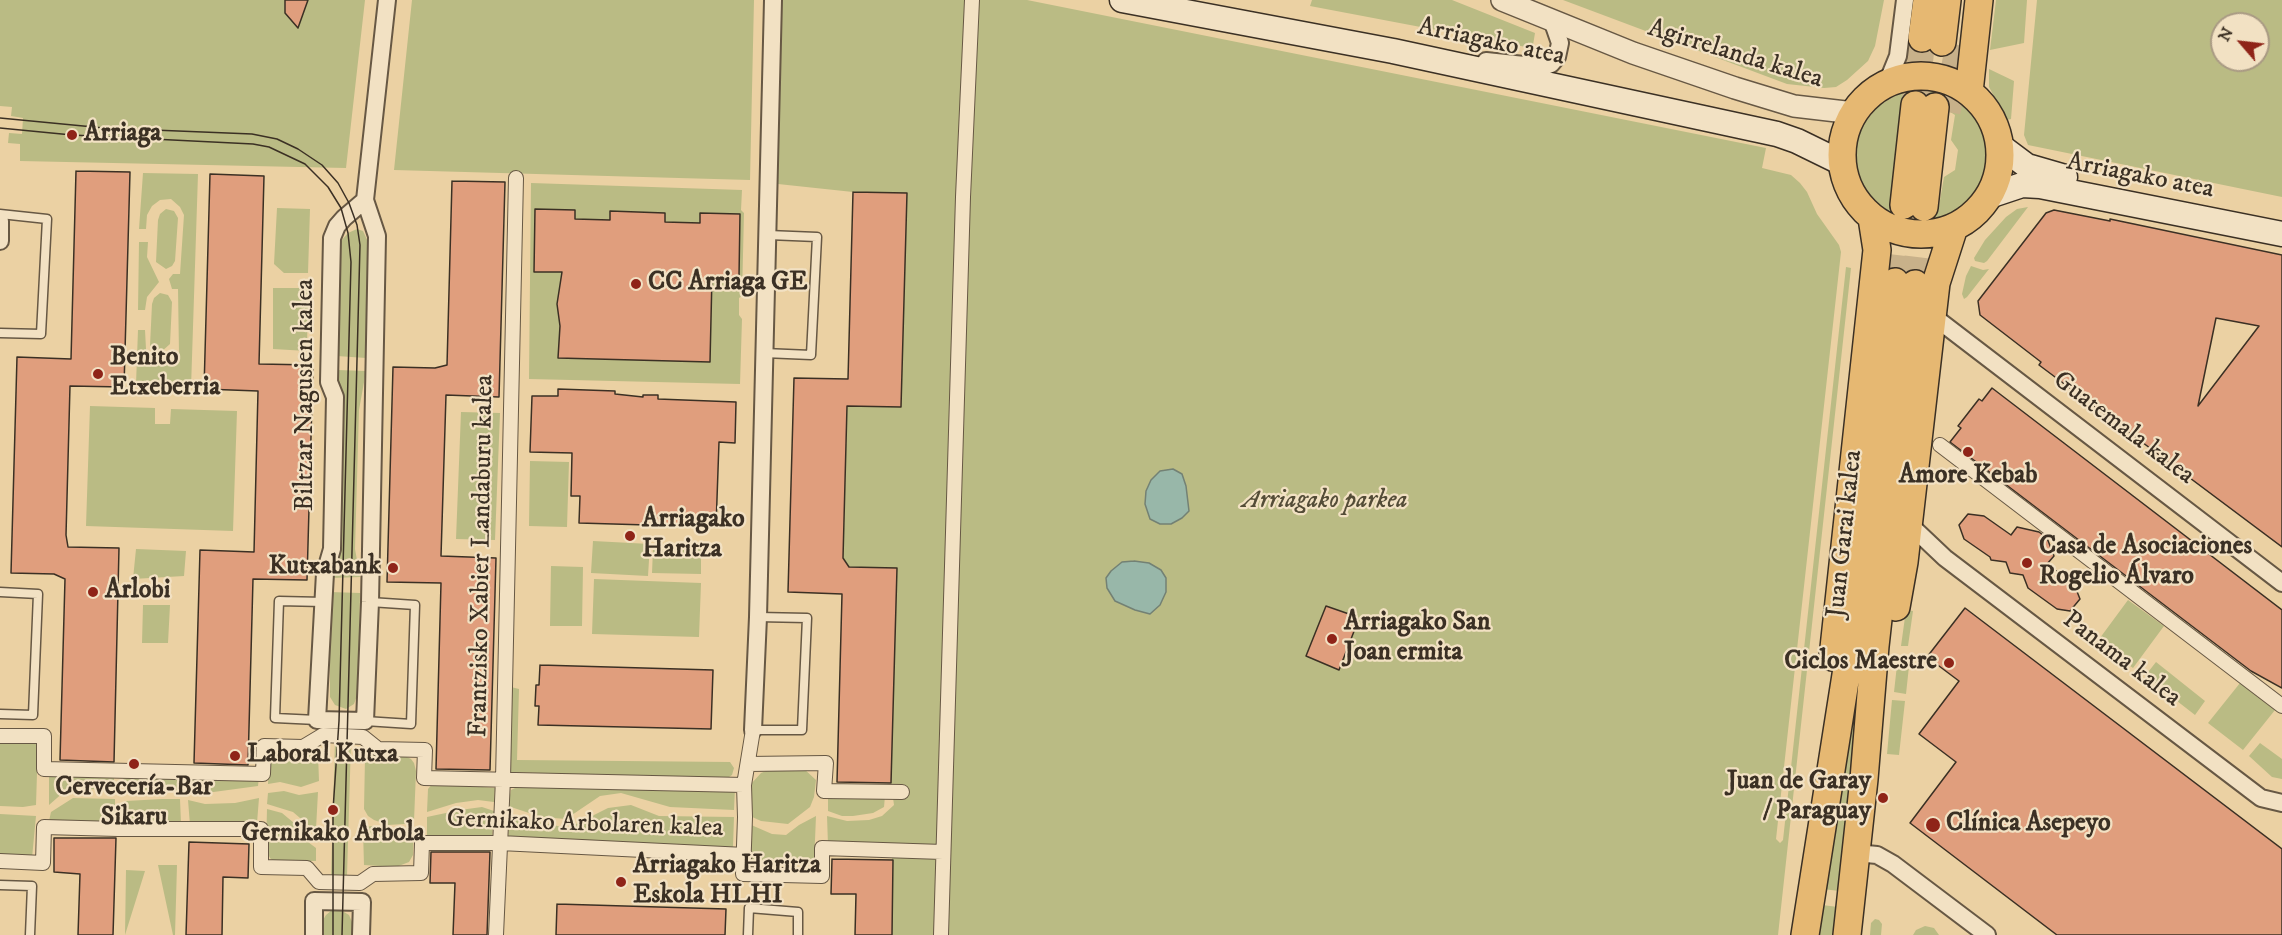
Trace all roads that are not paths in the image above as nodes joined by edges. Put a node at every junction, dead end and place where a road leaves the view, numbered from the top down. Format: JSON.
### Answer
{"nodes":[{"id":1,"x":387,"y":0,"type":"edge"},
{"id":2,"x":773,"y":0,"type":"edge"},
{"id":3,"x":972,"y":0,"type":"edge"},
{"id":4,"x":1122,"y":0,"type":"edge"},
{"id":5,"x":1502,"y":0,"type":"edge"},
{"id":6,"x":1905,"y":0,"type":"edge"},
{"id":7,"x":1927,"y":0,"type":"edge"},
{"id":8,"x":1947,"y":0,"type":"edge"},
{"id":9,"x":1964,"y":0,"type":"edge"},
{"id":10,"x":1979,"y":0,"type":"edge"},
{"id":11,"x":1990,"y":0,"type":"edge"},
{"id":12,"x":1552,"y":20,"type":"junction"},
{"id":13,"x":1941,"y":41,"type":"junction"},
{"id":14,"x":1410,"y":55,"type":"junction"},
{"id":15,"x":1887,"y":83,"type":"junction"},
{"id":16,"x":1974,"y":96,"type":"junction"},
{"id":17,"x":1932,"y":108,"type":"joint"},
{"id":18,"x":1854,"y":113,"type":"junction"},
{"id":19,"x":2000,"y":145,"type":"junction"},
{"id":20,"x":1842,"y":163,"type":"junction"},
{"id":21,"x":516,"y":178,"type":"dead end"},
{"id":22,"x":1989,"y":196,"type":"junction"},
{"id":23,"x":365,"y":200,"type":"junction"},
{"id":24,"x":0,"y":214,"type":"edge"},
{"id":25,"x":1872,"y":218,"type":"junction"},
{"id":26,"x":0,"y":221,"type":"edge"},
{"id":27,"x":2282,"y":222,"type":"edge"},
{"id":28,"x":1954,"y":227,"type":"junction"},
{"id":29,"x":2282,"y":234,"type":"edge"},
{"id":30,"x":768,"y":235,"type":"junction"},
{"id":31,"x":0,"y":241,"type":"edge"},
{"id":32,"x":1932,"y":316,"type":"junction"},
{"id":33,"x":0,"y":333,"type":"edge"},
{"id":34,"x":764,"y":353,"type":"junction"},
{"id":35,"x":1940,"y":446,"type":"dead end"},
{"id":36,"x":1908,"y":523,"type":"junction"},
{"id":37,"x":2282,"y":584,"type":"edge"},
{"id":38,"x":0,"y":592,"type":"edge"},
{"id":39,"x":324,"y":602,"type":"junction"},
{"id":40,"x":370,"y":602,"type":"junction"},
{"id":41,"x":758,"y":617,"type":"junction"},
{"id":42,"x":2282,"y":706,"type":"edge"},
{"id":43,"x":0,"y":714,"type":"edge"},
{"id":44,"x":317,"y":720,"type":"junction"},
{"id":45,"x":365,"y":721,"type":"junction"},
{"id":46,"x":753,"y":730,"type":"junction"},
{"id":47,"x":0,"y":736,"type":"edge"},
{"id":48,"x":748,"y":764,"type":"junction"},
{"id":49,"x":503,"y":779,"type":"junction"},
{"id":50,"x":1864,"y":779,"type":"junction"},
{"id":51,"x":744,"y":785,"type":"junction"},
{"id":52,"x":902,"y":792,"type":"dead end"},
{"id":53,"x":2282,"y":803,"type":"edge"},
{"id":54,"x":500,"y":843,"type":"junction"},
{"id":55,"x":1817,"y":850,"type":"junction"},
{"id":56,"x":943,"y":852,"type":"junction"},
{"id":57,"x":1856,"y":853,"type":"junction"},
{"id":58,"x":745,"y":855,"type":"junction"},
{"id":59,"x":0,"y":861,"type":"edge"},
{"id":60,"x":0,"y":885,"type":"edge"},
{"id":61,"x":30,"y":935,"type":"edge"},
{"id":62,"x":314,"y":935,"type":"edge"},
{"id":63,"x":362,"y":935,"type":"edge"},
{"id":64,"x":496,"y":935,"type":"edge"},
{"id":65,"x":748,"y":935,"type":"edge"},
{"id":66,"x":798,"y":935,"type":"edge"},
{"id":67,"x":941,"y":935,"type":"edge"},
{"id":68,"x":1805,"y":935,"type":"edge"},
{"id":69,"x":1847,"y":935,"type":"edge"},
{"id":70,"x":1986,"y":935,"type":"edge"}],
"edges":[{"from":1,"to":23,"type":"street"},
{"from":2,"to":30,"type":"street"},
{"from":3,"to":56,"type":"street"},
{"from":4,"to":14,"type":"main road","name":"Arriagako atea"},
{"from":5,"to":12,"type":"street","name":"Agirrelanda kalea"},
{"from":6,"to":15,"type":"street"},
{"from":7,"to":13,"type":"main road"},
{"from":8,"to":13,"type":"main road"},
{"from":9,"to":13,"type":"main road"},
{"from":10,"to":16,"type":"main road"},
{"from":11,"to":16,"type":"street"},
{"from":12,"to":14,"type":"street"},
{"from":12,"to":18,"type":"street","name":"Agirrelanda kalea"},
{"from":14,"to":20,"type":"main road","name":"Arriagako atea"},
{"from":15,"to":16,"type":"main road"},
{"from":15,"to":18,"type":"main road"},
{"from":16,"to":19,"type":"main road"},
{"from":17,"to":17,"type":"main road"},
{"from":18,"to":20,"type":"main road"},
{"from":19,"to":22,"type":"main road"},
{"from":19,"to":27,"type":"main road","name":"Arriagako atea"},
{"from":20,"to":25,"type":"main road"},
{"from":21,"to":49,"type":"street","name":"Frantzisko Xabier Landaburu kalea"},
{"from":22,"to":28,"type":"main road"},
{"from":22,"to":29,"type":"main road","name":"Arriagako atea"},
{"from":23,"to":39,"type":"street","name":"Biltzar Nagusien kalea"},
{"from":23,"to":40,"type":"street"},
{"from":24,"to":33,"type":"lane"},
{"from":25,"to":28,"type":"main road"},
{"from":25,"to":55,"type":"main road","name":"Juan Garai kalea"},
{"from":26,"to":31,"type":"street"},
{"from":28,"to":32,"type":"main road","name":"Juan Garai kalea"},
{"from":30,"to":34,"type":"street"},
{"from":30,"to":34,"type":"lane"},
{"from":32,"to":36,"type":"main road","name":"Juan Garai kalea"},
{"from":32,"to":37,"type":"street","name":"Guatemala kalea"},
{"from":34,"to":41,"type":"street"},
{"from":35,"to":42,"type":"street"},
{"from":36,"to":50,"type":"main road","name":"Juan Garai kalea"},
{"from":36,"to":53,"type":"street","name":"Panama kalea"},
{"from":38,"to":43,"type":"lane"},
{"from":39,"to":44,"type":"street","name":"Biltzar Nagusien kalea"},
{"from":39,"to":44,"type":"lane"},
{"from":40,"to":45,"type":"street"},
{"from":40,"to":45,"type":"lane"},
{"from":41,"to":46,"type":"street"},
{"from":41,"to":46,"type":"lane"},
{"from":44,"to":45,"type":"street"},
{"from":46,"to":48,"type":"street"},
{"from":47,"to":49,"type":"street","name":"Gernikako Arbolaren kalea"},
{"from":48,"to":51,"type":"street"},
{"from":48,"to":52,"type":"street"},
{"from":49,"to":51,"type":"street","name":"Gernikako Arbolaren kalea"},
{"from":49,"to":54,"type":"street","name":"Frantzisko Xabier Landaburu kalea"},
{"from":50,"to":55,"type":"main road","name":"Juan Garai kalea"},
{"from":50,"to":57,"type":"main road","name":"Juan Garai kalea"},
{"from":51,"to":58,"type":"street"},
{"from":54,"to":58,"type":"street","name":"Gernikako Arbolaren kalea"},
{"from":54,"to":59,"type":"street","name":"Gernikako Arbolaren kalea"},
{"from":54,"to":64,"type":"street","name":"Frantzisko Xabier Landaburu kalea"},
{"from":55,"to":68,"type":"main road","name":"Juan Garai kalea"},
{"from":56,"to":58,"type":"street","name":"Gernikako Arbolaren kalea"},
{"from":56,"to":67,"type":"street"},
{"from":57,"to":69,"type":"main road","name":"Juan Garai kalea"},
{"from":57,"to":70,"type":"street"},
{"from":60,"to":61,"type":"lane"},
{"from":62,"to":63,"type":"street"},
{"from":65,"to":66,"type":"lane"}]}
